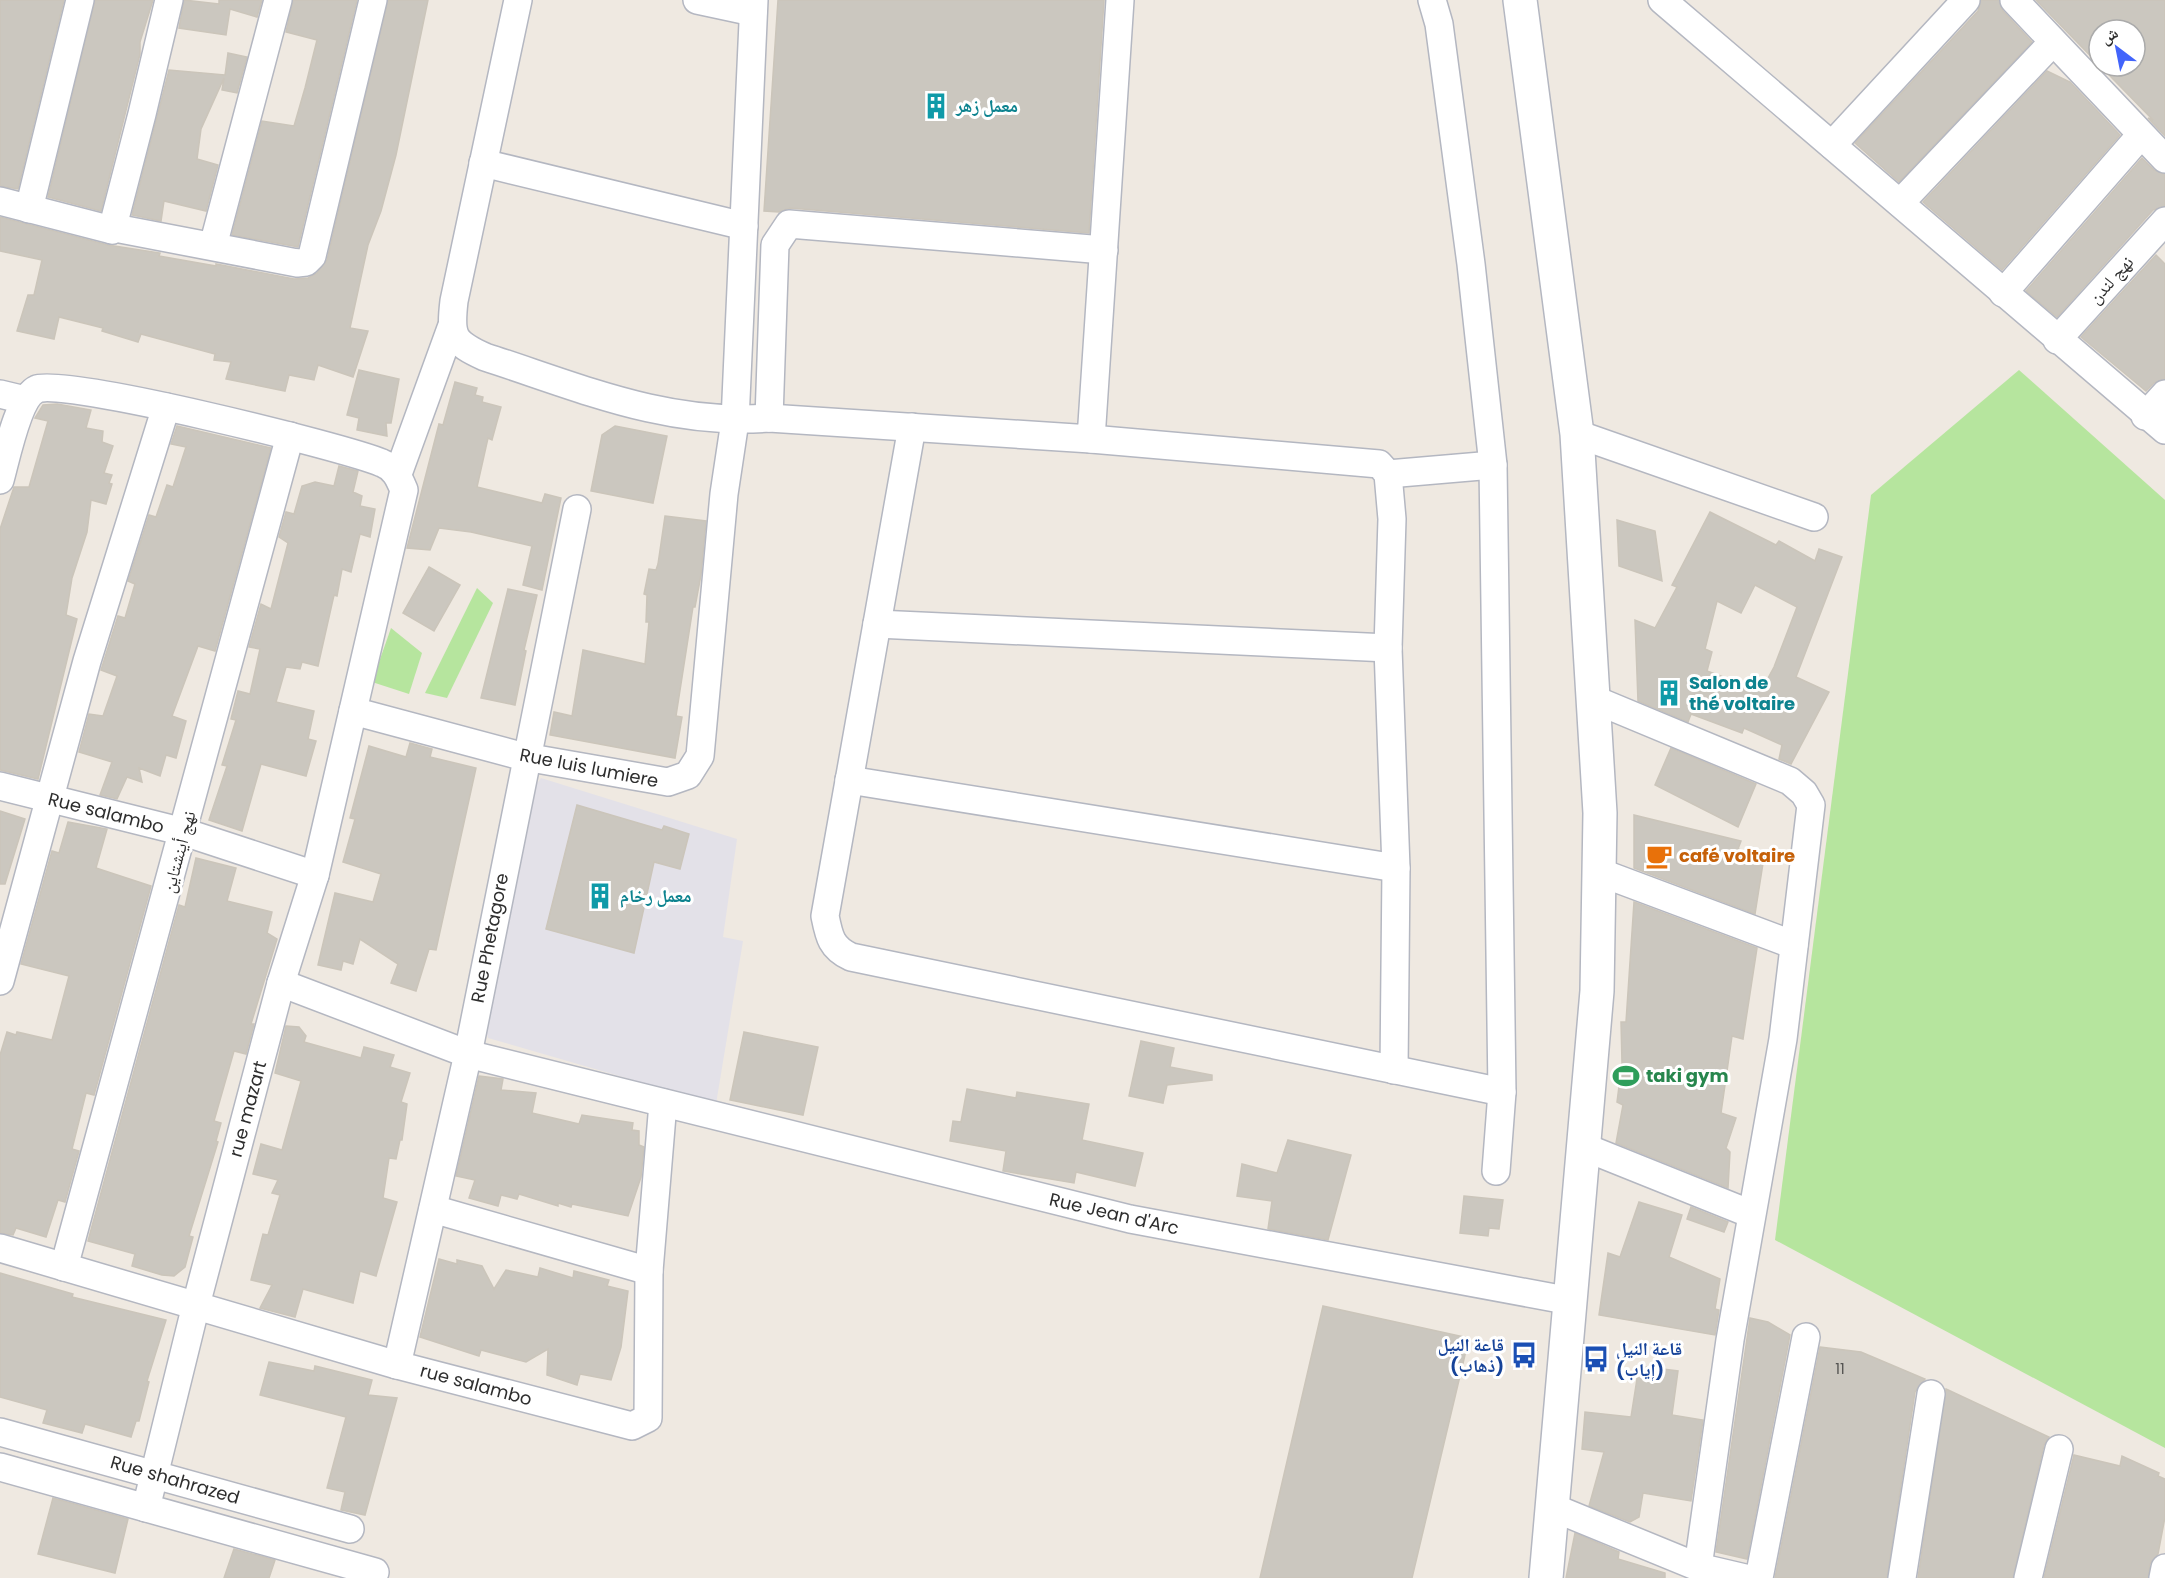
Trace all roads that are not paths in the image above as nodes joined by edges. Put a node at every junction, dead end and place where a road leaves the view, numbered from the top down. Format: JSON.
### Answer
{"nodes":[{"id":1,"x":80,"y":0,"type":"edge"},
{"id":2,"x":169,"y":0,"type":"edge"},
{"id":3,"x":278,"y":0,"type":"edge"},
{"id":4,"x":373,"y":0,"type":"edge"},
{"id":5,"x":518,"y":0,"type":"edge"},
{"id":6,"x":697,"y":0,"type":"edge"},
{"id":7,"x":1120,"y":0,"type":"edge"},
{"id":8,"x":1432,"y":0,"type":"edge"},
{"id":9,"x":1520,"y":0,"type":"edge"},
{"id":10,"x":1662,"y":0,"type":"edge"},
{"id":11,"x":1966,"y":0,"type":"edge"},
{"id":12,"x":2014,"y":0,"type":"edge"},
{"id":13,"x":754,"y":6,"type":"edge"},
{"id":14,"x":2053,"y":42,"type":"junction"},
{"id":15,"x":2140,"y":136,"type":"junction"},
{"id":16,"x":1832,"y":145,"type":"junction"},
{"id":17,"x":2165,"y":159,"type":"edge"},
{"id":18,"x":483,"y":163,"type":"junction"},
{"id":19,"x":0,"y":201,"type":"edge"},
{"id":20,"x":1900,"y":203,"type":"junction"},
{"id":21,"x":28,"y":209,"type":"junction"},
{"id":22,"x":2165,"y":221,"type":"edge"},
{"id":23,"x":744,"y":226,"type":"junction"},
{"id":24,"x":112,"y":230,"type":"junction"},
{"id":25,"x":213,"y":246,"type":"junction"},
{"id":26,"x":1104,"y":250,"type":"junction"},
{"id":27,"x":2003,"y":293,"type":"junction"},
{"id":28,"x":451,"y":328,"type":"junction"},
{"id":29,"x":2057,"y":340,"type":"junction"},
{"id":30,"x":2165,"y":394,"type":"edge"},
{"id":31,"x":12,"y":397,"type":"edge"},
{"id":32,"x":166,"y":407,"type":"junction"},
{"id":33,"x":769,"y":418,"type":"junction"},
{"id":34,"x":735,"y":421,"type":"junction"},
{"id":35,"x":2155,"y":423,"type":"edge"},
{"id":36,"x":912,"y":428,"type":"junction"},
{"id":37,"x":1577,"y":434,"type":"junction"},
{"id":38,"x":290,"y":436,"type":"junction"},
{"id":39,"x":1091,"y":439,"type":"junction"},
{"id":40,"x":1493,"y":465,"type":"junction"},
{"id":41,"x":398,"y":474,"type":"junction"},
{"id":42,"x":1388,"y":474,"type":"junction"},
{"id":43,"x":0,"y":480,"type":"edge"},
{"id":44,"x":577,"y":509,"type":"dead end"},
{"id":45,"x":1814,"y":517,"type":"dead end"},
{"id":46,"x":877,"y":624,"type":"junction"},
{"id":47,"x":1388,"y":648,"type":"junction"},
{"id":48,"x":1593,"y":699,"type":"junction"},
{"id":49,"x":353,"y":711,"type":"junction"},
{"id":50,"x":525,"y":757,"type":"junction"},
{"id":51,"x":849,"y":780,"type":"junction"},
{"id":52,"x":0,"y":786,"type":"edge"},
{"id":53,"x":48,"y":798,"type":"junction"},
{"id":54,"x":184,"y":832,"type":"junction"},
{"id":55,"x":1396,"y":868,"type":"junction"},
{"id":56,"x":1599,"y":872,"type":"junction"},
{"id":57,"x":315,"y":875,"type":"junction"},
{"id":58,"x":1794,"y":945,"type":"junction"},
{"id":59,"x":0,"y":981,"type":"edge"},
{"id":60,"x":281,"y":983,"type":"junction"},
{"id":61,"x":468,"y":1054,"type":"junction"},
{"id":62,"x":1394,"y":1070,"type":"junction"},
{"id":63,"x":1502,"y":1092,"type":"junction"},
{"id":64,"x":663,"y":1103,"type":"junction"},
{"id":65,"x":1584,"y":1147,"type":"junction"},
{"id":66,"x":1496,"y":1171,"type":"dead end"},
{"id":67,"x":433,"y":1209,"type":"junction"},
{"id":68,"x":1751,"y":1214,"type":"junction"},
{"id":69,"x":0,"y":1248,"type":"edge"},
{"id":70,"x":64,"y":1267,"type":"junction"},
{"id":71,"x":649,"y":1271,"type":"junction"},
{"id":72,"x":1571,"y":1301,"type":"junction"},
{"id":73,"x":196,"y":1305,"type":"junction"},
{"id":74,"x":1806,"y":1337,"type":"dead end"},
{"id":75,"x":397,"y":1365,"type":"junction"},
{"id":76,"x":1932,"y":1394,"type":"dead end"},
{"id":77,"x":0,"y":1432,"type":"edge"},
{"id":78,"x":2059,"y":1449,"type":"dead end"},
{"id":79,"x":0,"y":1467,"type":"edge"},
{"id":80,"x":153,"y":1473,"type":"junction"},
{"id":81,"x":146,"y":1508,"type":"junction"},
{"id":82,"x":1554,"y":1508,"type":"junction"},
{"id":83,"x":350,"y":1529,"type":"dead end"},
{"id":84,"x":2165,"y":1568,"type":"edge"},
{"id":85,"x":1691,"y":1569,"type":"edge"},
{"id":86,"x":375,"y":1572,"type":"dead end"},
{"id":87,"x":1546,"y":1578,"type":"edge"},
{"id":88,"x":1746,"y":1578,"type":"edge"},
{"id":89,"x":1759,"y":1578,"type":"edge"},
{"id":90,"x":1902,"y":1578,"type":"edge"},
{"id":91,"x":2028,"y":1578,"type":"edge"},
{"id":92,"x":2163,"y":1578,"type":"edge"}],
"edges":[{"from":1,"to":21,"type":"street"},
{"from":2,"to":24,"type":"street"},
{"from":3,"to":25,"type":"street"},
{"from":4,"to":25,"type":"street"},
{"from":5,"to":18,"type":"street"},
{"from":6,"to":13,"type":"street"},
{"from":7,"to":26,"type":"street"},
{"from":8,"to":40,"type":"street"},
{"from":9,"to":37,"type":"main road"},
{"from":10,"to":16,"type":"street"},
{"from":11,"to":16,"type":"street"},
{"from":12,"to":14,"type":"street"},
{"from":13,"to":23,"type":"street","name":"Rue luis lumiere"},
{"from":14,"to":15,"type":"street"},
{"from":14,"to":20,"type":"street"},
{"from":15,"to":17,"type":"street"},
{"from":15,"to":27,"type":"street"},
{"from":16,"to":20,"type":"street"},
{"from":18,"to":23,"type":"street"},
{"from":18,"to":28,"type":"street"},
{"from":19,"to":21,"type":"street"},
{"from":20,"to":27,"type":"street"},
{"from":21,"to":24,"type":"street"},
{"from":22,"to":29,"type":"street","name":"نهج لندن"},
{"from":23,"to":34,"type":"street","name":"Rue luis lumiere"},
{"from":24,"to":25,"type":"street"},
{"from":26,"to":33,"type":"street"},
{"from":26,"to":39,"type":"street"},
{"from":27,"to":29,"type":"street"},
{"from":28,"to":34,"type":"street"},
{"from":28,"to":41,"type":"street"},
{"from":29,"to":35,"type":"street"},
{"from":30,"to":35,"type":"street"},
{"from":31,"to":32,"type":"street"},
{"from":31,"to":43,"type":"street"},
{"from":32,"to":38,"type":"street"},
{"from":32,"to":53,"type":"street"},
{"from":33,"to":34,"type":"street"},
{"from":33,"to":36,"type":"street"},
{"from":34,"to":50,"type":"street","name":"Rue luis lumiere"},
{"from":36,"to":39,"type":"street"},
{"from":36,"to":46,"type":"street"},
{"from":37,"to":45,"type":"street"},
{"from":37,"to":48,"type":"main road"},
{"from":38,"to":41,"type":"street"},
{"from":38,"to":54,"type":"street","name":"نهج أينشتاين"},
{"from":39,"to":42,"type":"street"},
{"from":40,"to":42,"type":"street"},
{"from":40,"to":63,"type":"street"},
{"from":41,"to":49,"type":"street","name":"rue mazart"},
{"from":42,"to":47,"type":"street"},
{"from":44,"to":50,"type":"street","name":"Rue Phetagore"},
{"from":46,"to":47,"type":"street"},
{"from":46,"to":51,"type":"street"},
{"from":47,"to":55,"type":"street"},
{"from":48,"to":56,"type":"main road"},
{"from":48,"to":58,"type":"street"},
{"from":49,"to":50,"type":"street","name":"Rue luis lumiere"},
{"from":49,"to":57,"type":"street","name":"rue mazart"},
{"from":50,"to":61,"type":"street","name":"Rue Phetagore"},
{"from":51,"to":55,"type":"street"},
{"from":51,"to":62,"type":"street"},
{"from":52,"to":53,"type":"street","name":"Rue salambo"},
{"from":53,"to":54,"type":"street","name":"Rue salambo"},
{"from":53,"to":59,"type":"street"},
{"from":54,"to":57,"type":"street","name":"Rue salambo"},
{"from":54,"to":70,"type":"street","name":"نهج أينشتاين"},
{"from":55,"to":62,"type":"street"},
{"from":56,"to":58,"type":"street"},
{"from":56,"to":65,"type":"main road"},
{"from":57,"to":60,"type":"street","name":"rue mazart"},
{"from":58,"to":68,"type":"street"},
{"from":60,"to":61,"type":"street","name":"Rue Jean d'Arc"},
{"from":60,"to":73,"type":"street","name":"rue mazart"},
{"from":61,"to":64,"type":"street","name":"Rue Jean d'Arc"},
{"from":61,"to":67,"type":"street","name":"Rue Phetagore"},
{"from":62,"to":63,"type":"street"},
{"from":63,"to":66,"type":"street"},
{"from":64,"to":71,"type":"street","name":"rue salambo"},
{"from":64,"to":72,"type":"street","name":"Rue Jean d'Arc"},
{"from":65,"to":68,"type":"street"},
{"from":65,"to":72,"type":"main road"},
{"from":67,"to":71,"type":"street"},
{"from":67,"to":75,"type":"street","name":"Rue Phetagore"},
{"from":68,"to":85,"type":"street"},
{"from":69,"to":70,"type":"street","name":"rue salambo"},
{"from":70,"to":73,"type":"street","name":"rue salambo"},
{"from":71,"to":75,"type":"street","name":"rue salambo"},
{"from":72,"to":82,"type":"main road"},
{"from":73,"to":75,"type":"street","name":"rue salambo"},
{"from":73,"to":80,"type":"street","name":"rue mazart"},
{"from":74,"to":89,"type":"street"},
{"from":76,"to":90,"type":"street"},
{"from":77,"to":80,"type":"street","name":"Rue shahrazed"},
{"from":78,"to":91,"type":"street"},
{"from":79,"to":81,"type":"street"},
{"from":80,"to":81,"type":"street","name":"rue mazart"},
{"from":80,"to":83,"type":"street","name":"Rue shahrazed"},
{"from":81,"to":86,"type":"street"},
{"from":82,"to":85,"type":"street"},
{"from":82,"to":87,"type":"main road"},
{"from":84,"to":92,"type":"street"},
{"from":85,"to":88,"type":"street"}]}
